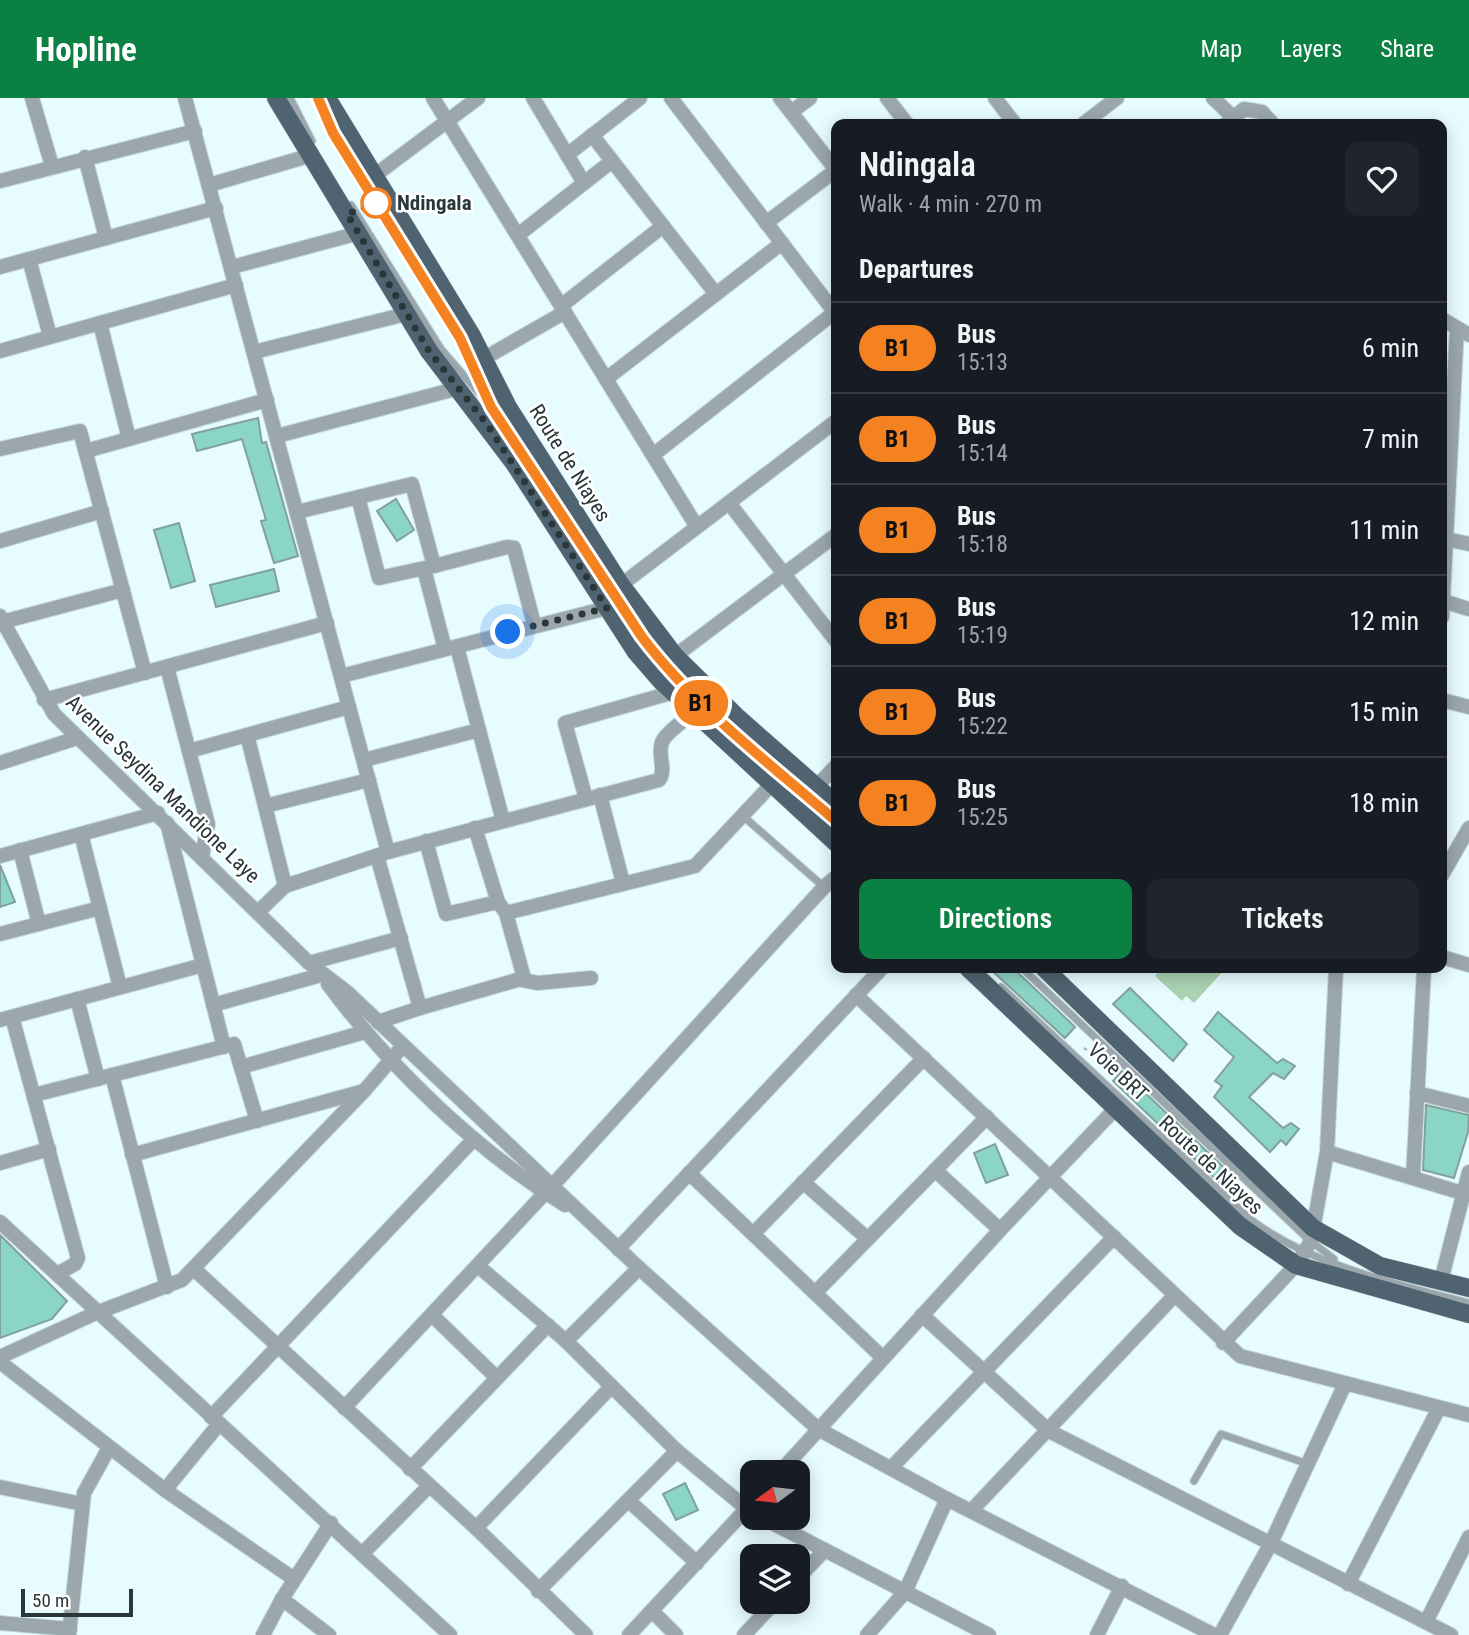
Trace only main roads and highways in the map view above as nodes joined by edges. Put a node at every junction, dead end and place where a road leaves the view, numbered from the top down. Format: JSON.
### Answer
{"nodes":[{"id":1,"x":276,"y":98,"type":"edge"},
{"id":2,"x":327,"y":98,"type":"edge"},
{"id":3,"x":831,"y":800,"type":"edge"},
{"id":4,"x":831,"y":838,"type":"edge"},
{"id":5,"x":973,"y":973,"type":"edge"},
{"id":6,"x":1049,"y":973,"type":"edge"},
{"id":7,"x":1306,"y":1247,"type":"junction"},
{"id":8,"x":1469,"y":1288,"type":"edge"},
{"id":9,"x":1469,"y":1314,"type":"edge"}],
"edges":[{"from":1,"to":4,"type":"main road"},
{"from":2,"to":3,"type":"main road","name":"Route de Niayes"},
{"from":5,"to":7,"type":"main road","name":"Route de Niayes"},
{"from":6,"to":7,"type":"main road","name":"Route de Niayes"},
{"from":7,"to":8,"type":"main road","name":"Route de Niayes"},
{"from":7,"to":9,"type":"main road","name":"Route de Niayes"}]}
